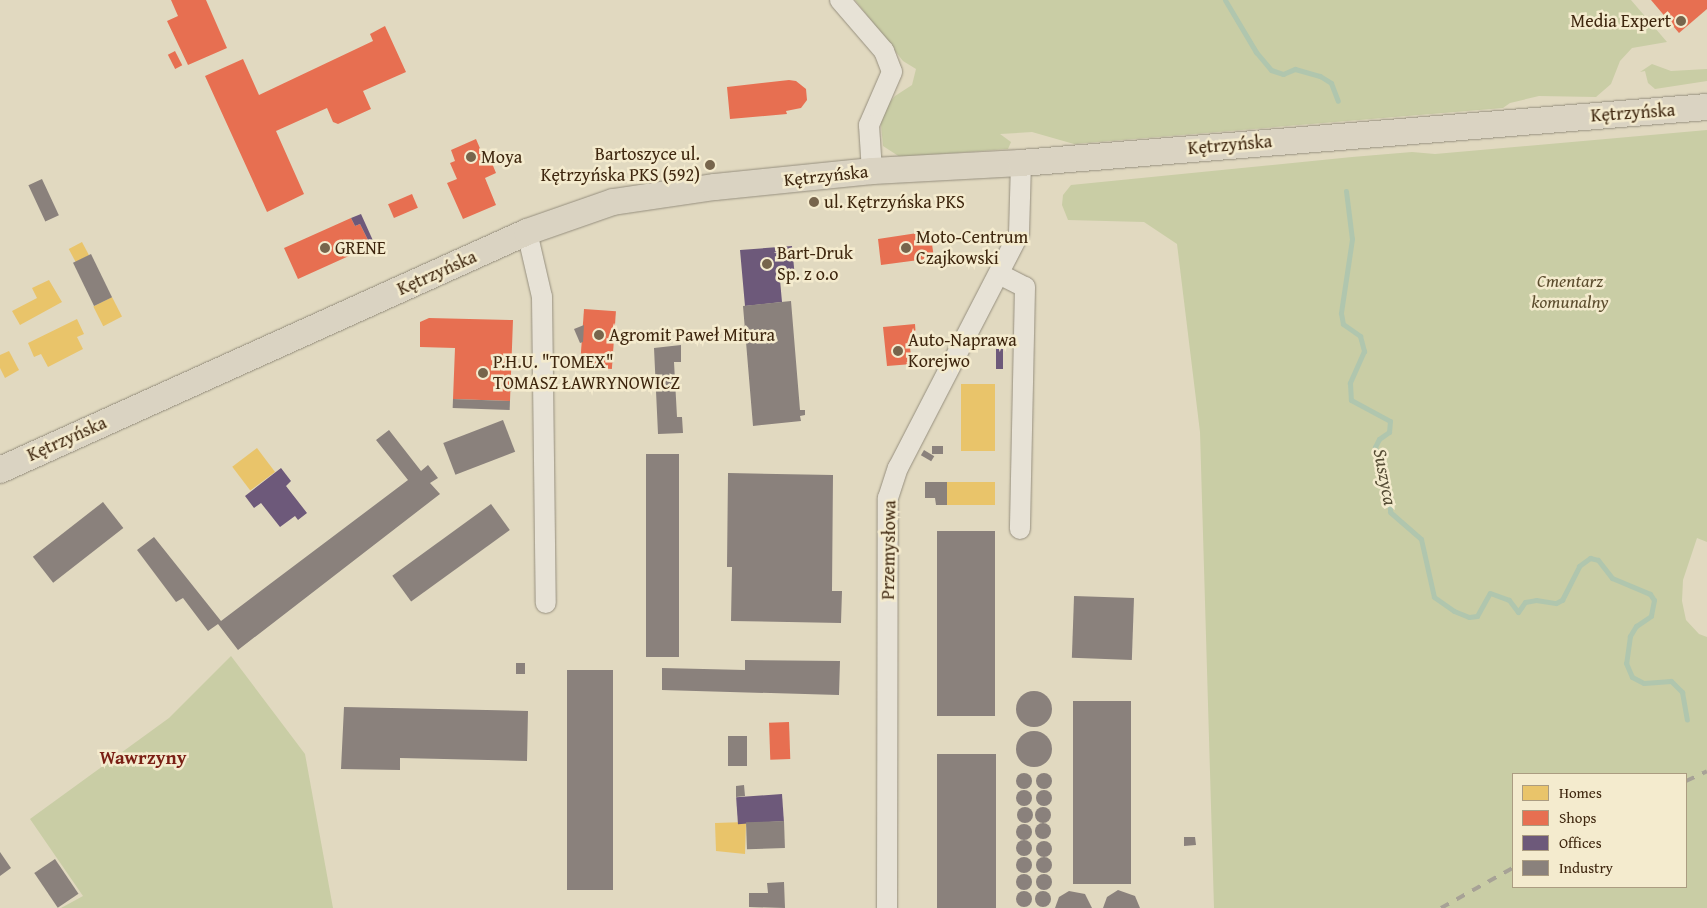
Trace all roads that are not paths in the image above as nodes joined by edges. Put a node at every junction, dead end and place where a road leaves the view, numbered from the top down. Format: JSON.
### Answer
{"nodes":[{"id":1,"x":840,"y":0,"type":"edge"},
{"id":2,"x":1707,"y":107,"type":"edge"},
{"id":3,"x":1021,"y":163,"type":"junction"},
{"id":4,"x":872,"y":171,"type":"junction"},
{"id":5,"x":527,"y":232,"type":"junction"},
{"id":6,"x":999,"y":274,"type":"junction"},
{"id":7,"x":0,"y":470,"type":"edge"},
{"id":8,"x":1020,"y":529,"type":"dead end"},
{"id":9,"x":546,"y":603,"type":"dead end"},
{"id":10,"x":887,"y":908,"type":"edge"}],
"edges":[{"from":1,"to":4,"type":"street"},
{"from":2,"to":3,"type":"main road","name":"Kętrzyńska"},
{"from":3,"to":4,"type":"main road","name":"Kętrzyńska"},
{"from":3,"to":6,"type":"street","name":"Przemysłowa"},
{"from":4,"to":5,"type":"main road","name":"Kętrzyńska"},
{"from":5,"to":7,"type":"main road","name":"Kętrzyńska"},
{"from":5,"to":9,"type":"street"},
{"from":6,"to":8,"type":"street"},
{"from":6,"to":10,"type":"street","name":"Przemysłowa"}]}
